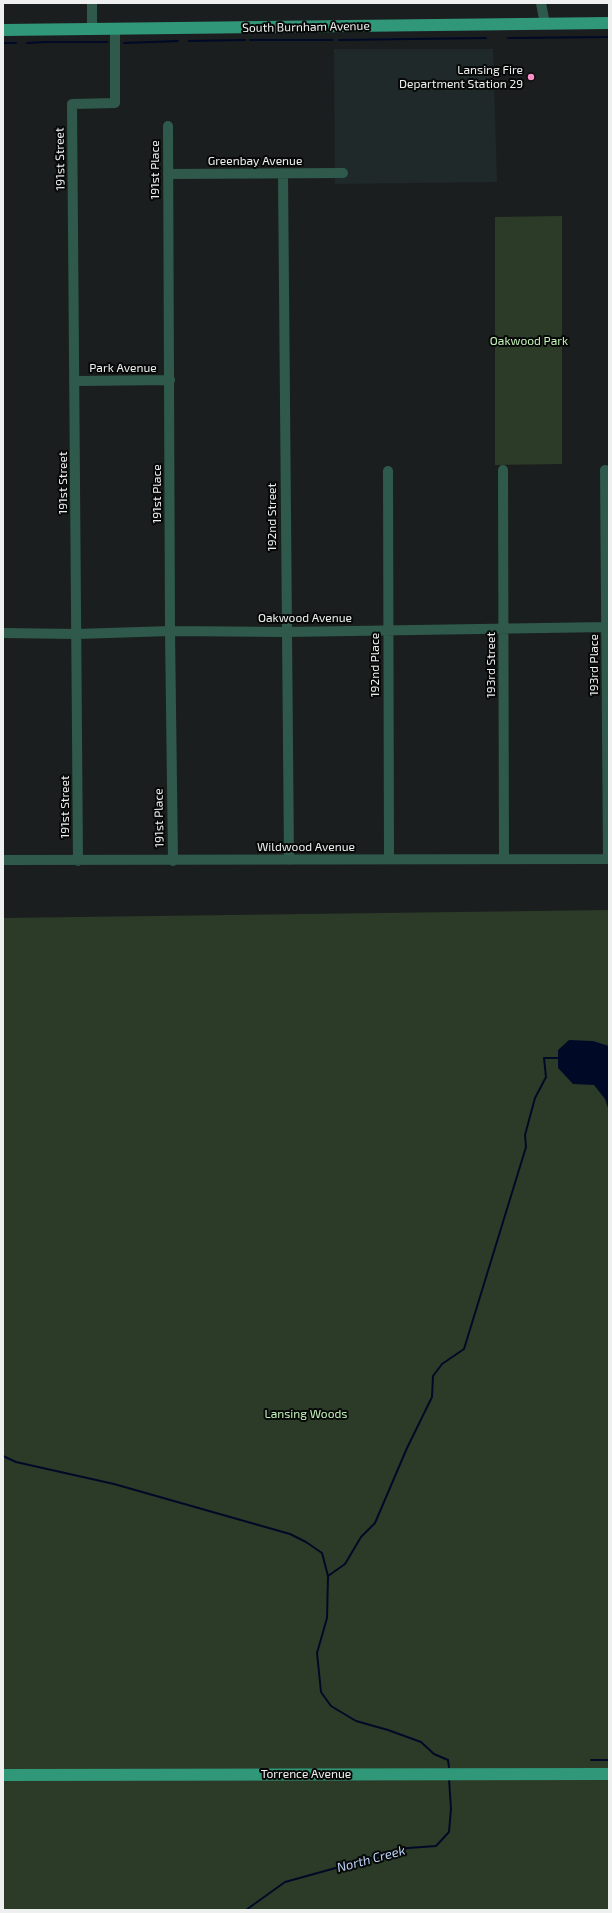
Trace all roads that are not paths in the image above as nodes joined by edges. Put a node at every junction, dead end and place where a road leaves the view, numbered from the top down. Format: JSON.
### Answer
{"nodes":[{"id":1,"x":92,"y":3,"type":"edge"},
{"id":2,"x":541,"y":3,"type":"edge"},
{"id":3,"x":609,"y":23,"type":"edge"},
{"id":4,"x":545,"y":24,"type":"junction"},
{"id":5,"x":92,"y":29,"type":"junction"},
{"id":6,"x":116,"y":29,"type":"junction"},
{"id":7,"x":3,"y":30,"type":"edge"},
{"id":8,"x":168,"y":126,"type":"dead end"},
{"id":9,"x":343,"y":173,"type":"dead end"},
{"id":10,"x":168,"y":174,"type":"junction"},
{"id":11,"x":284,"y":174,"type":"junction"},
{"id":12,"x":170,"y":380,"type":"junction"},
{"id":13,"x":76,"y":381,"type":"junction"},
{"id":14,"x":503,"y":470,"type":"dead end"},
{"id":15,"x":605,"y":470,"type":"dead end"},
{"id":16,"x":388,"y":471,"type":"dead end"},
{"id":17,"x":607,"y":519,"type":"edge"},
{"id":18,"x":607,"y":628,"type":"junction"},
{"id":19,"x":504,"y":629,"type":"junction"},
{"id":20,"x":170,"y":631,"type":"junction"},
{"id":21,"x":388,"y":631,"type":"junction"},
{"id":22,"x":286,"y":632,"type":"junction"},
{"id":23,"x":3,"y":633,"type":"edge"},
{"id":24,"x":77,"y":634,"type":"junction"},
{"id":25,"x":608,"y":748,"type":"edge"},
{"id":26,"x":390,"y":859,"type":"junction"},
{"id":27,"x":504,"y":859,"type":"junction"},
{"id":28,"x":608,"y":859,"type":"edge"},
{"id":29,"x":3,"y":860,"type":"edge"},
{"id":30,"x":289,"y":860,"type":"junction"},
{"id":31,"x":78,"y":861,"type":"junction"},
{"id":32,"x":173,"y":861,"type":"junction"},
{"id":33,"x":609,"y":1774,"type":"edge"},
{"id":34,"x":3,"y":1775,"type":"edge"}],
"edges":[{"from":1,"to":5,"type":"street"},
{"from":2,"to":4,"type":"street"},
{"from":3,"to":4,"type":"main road","name":"South Burnham Avenue"},
{"from":4,"to":6,"type":"main road","name":"South Burnham Avenue"},
{"from":5,"to":6,"type":"main road","name":"South Burnham Avenue"},
{"from":5,"to":7,"type":"main road","name":"South Burnham Avenue"},
{"from":6,"to":13,"type":"street","name":"191st Street"},
{"from":8,"to":10,"type":"street","name":"191st Place"},
{"from":9,"to":11,"type":"street","name":"Greenbay Avenue"},
{"from":10,"to":11,"type":"street","name":"Greenbay Avenue"},
{"from":10,"to":12,"type":"street","name":"191st Place"},
{"from":11,"to":22,"type":"street","name":"192nd Street"},
{"from":12,"to":13,"type":"street","name":"Park Avenue"},
{"from":12,"to":20,"type":"street","name":"191st Place"},
{"from":13,"to":24,"type":"street","name":"191st Street"},
{"from":14,"to":19,"type":"street","name":"193rd Street"},
{"from":15,"to":17,"type":"street","name":"193rd Place"},
{"from":16,"to":21,"type":"street","name":"192nd Place"},
{"from":17,"to":18,"type":"street","name":"193rd Place"},
{"from":18,"to":19,"type":"street","name":"Oakwood Avenue"},
{"from":18,"to":25,"type":"street","name":"193rd Place"},
{"from":19,"to":21,"type":"street","name":"Oakwood Avenue"},
{"from":19,"to":27,"type":"street","name":"193rd Street"},
{"from":20,"to":22,"type":"street","name":"Oakwood Avenue"},
{"from":20,"to":24,"type":"street","name":"Oakwood Avenue"},
{"from":20,"to":32,"type":"street","name":"191st Place"},
{"from":21,"to":22,"type":"street","name":"Oakwood Avenue"},
{"from":21,"to":26,"type":"street","name":"192nd Place"},
{"from":22,"to":30,"type":"street","name":"192nd Street"},
{"from":23,"to":24,"type":"street","name":"Oakwood Avenue"},
{"from":24,"to":31,"type":"street","name":"191st Street"},
{"from":25,"to":28,"type":"street","name":"193rd Place"},
{"from":26,"to":27,"type":"street","name":"Wildwood Avenue"},
{"from":26,"to":30,"type":"street","name":"Wildwood Avenue"},
{"from":27,"to":28,"type":"street","name":"Wildwood Avenue"},
{"from":29,"to":31,"type":"street","name":"Wildwood Avenue"},
{"from":30,"to":32,"type":"street","name":"Wildwood Avenue"},
{"from":31,"to":32,"type":"street","name":"Wildwood Avenue"},
{"from":33,"to":34,"type":"main road","name":"Torrence Avenue"}]}
